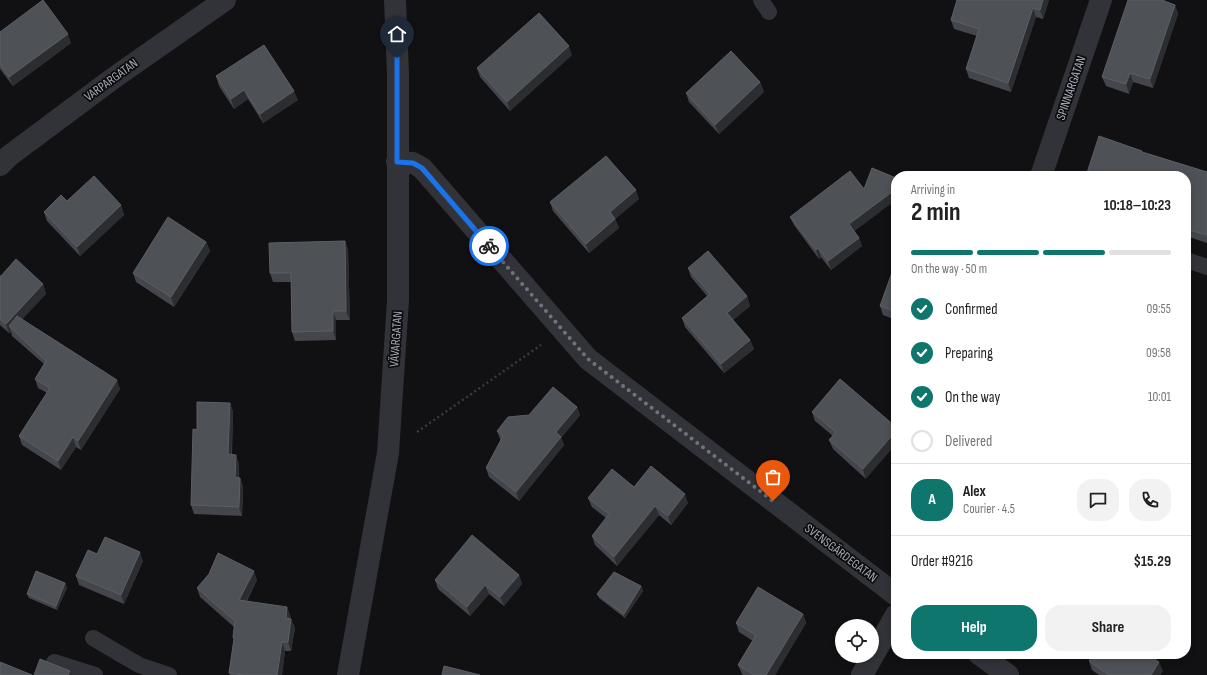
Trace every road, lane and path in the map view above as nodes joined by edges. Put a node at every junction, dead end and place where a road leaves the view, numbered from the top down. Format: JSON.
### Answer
{"nodes":[{"id":1,"x":225,"y":0,"type":"edge"},
{"id":2,"x":395,"y":0,"type":"edge"},
{"id":3,"x":1101,"y":0,"type":"edge"},
{"id":4,"x":397,"y":162,"type":"junction"},
{"id":5,"x":0,"y":165,"type":"edge"},
{"id":6,"x":1043,"y":171,"type":"edge"},
{"id":7,"x":1191,"y":262,"type":"edge"},
{"id":8,"x":1207,"y":267,"type":"edge"},
{"id":9,"x":564,"y":331,"type":"junction"},
{"id":10,"x":389,"y":438,"type":"junction"},
{"id":11,"x":891,"y":591,"type":"edge"},
{"id":12,"x":891,"y":624,"type":"edge"},
{"id":13,"x":93,"y":638,"type":"dead end"},
{"id":14,"x":986,"y":659,"type":"edge"},
{"id":15,"x":54,"y":662,"type":"dead end"},
{"id":16,"x":95,"y":675,"type":"edge"},
{"id":17,"x":168,"y":675,"type":"edge"},
{"id":18,"x":348,"y":675,"type":"edge"},
{"id":19,"x":862,"y":675,"type":"edge"},
{"id":20,"x":1008,"y":675,"type":"edge"}],
"edges":[{"from":1,"to":5,"type":"street","name":"VARPARGATAN"},
{"from":2,"to":4,"type":"street","name":"VÄVARGATAN"},
{"from":3,"to":6,"type":"street","name":"SPINNARGATAN"},
{"from":4,"to":9,"type":"street","name":"SVENSGÄRDEGATAN"},
{"from":4,"to":10,"type":"street","name":"VÄVARGATAN"},
{"from":7,"to":8,"type":"lane"},
{"from":9,"to":10,"type":"path"},
{"from":9,"to":11,"type":"street","name":"SVENSGÄRDEGATAN"},
{"from":10,"to":18,"type":"street","name":"VÄVARGATAN"},
{"from":12,"to":19,"type":"street"},
{"from":13,"to":17,"type":"lane"},
{"from":14,"to":20,"type":"street"},
{"from":15,"to":16,"type":"lane"}]}
